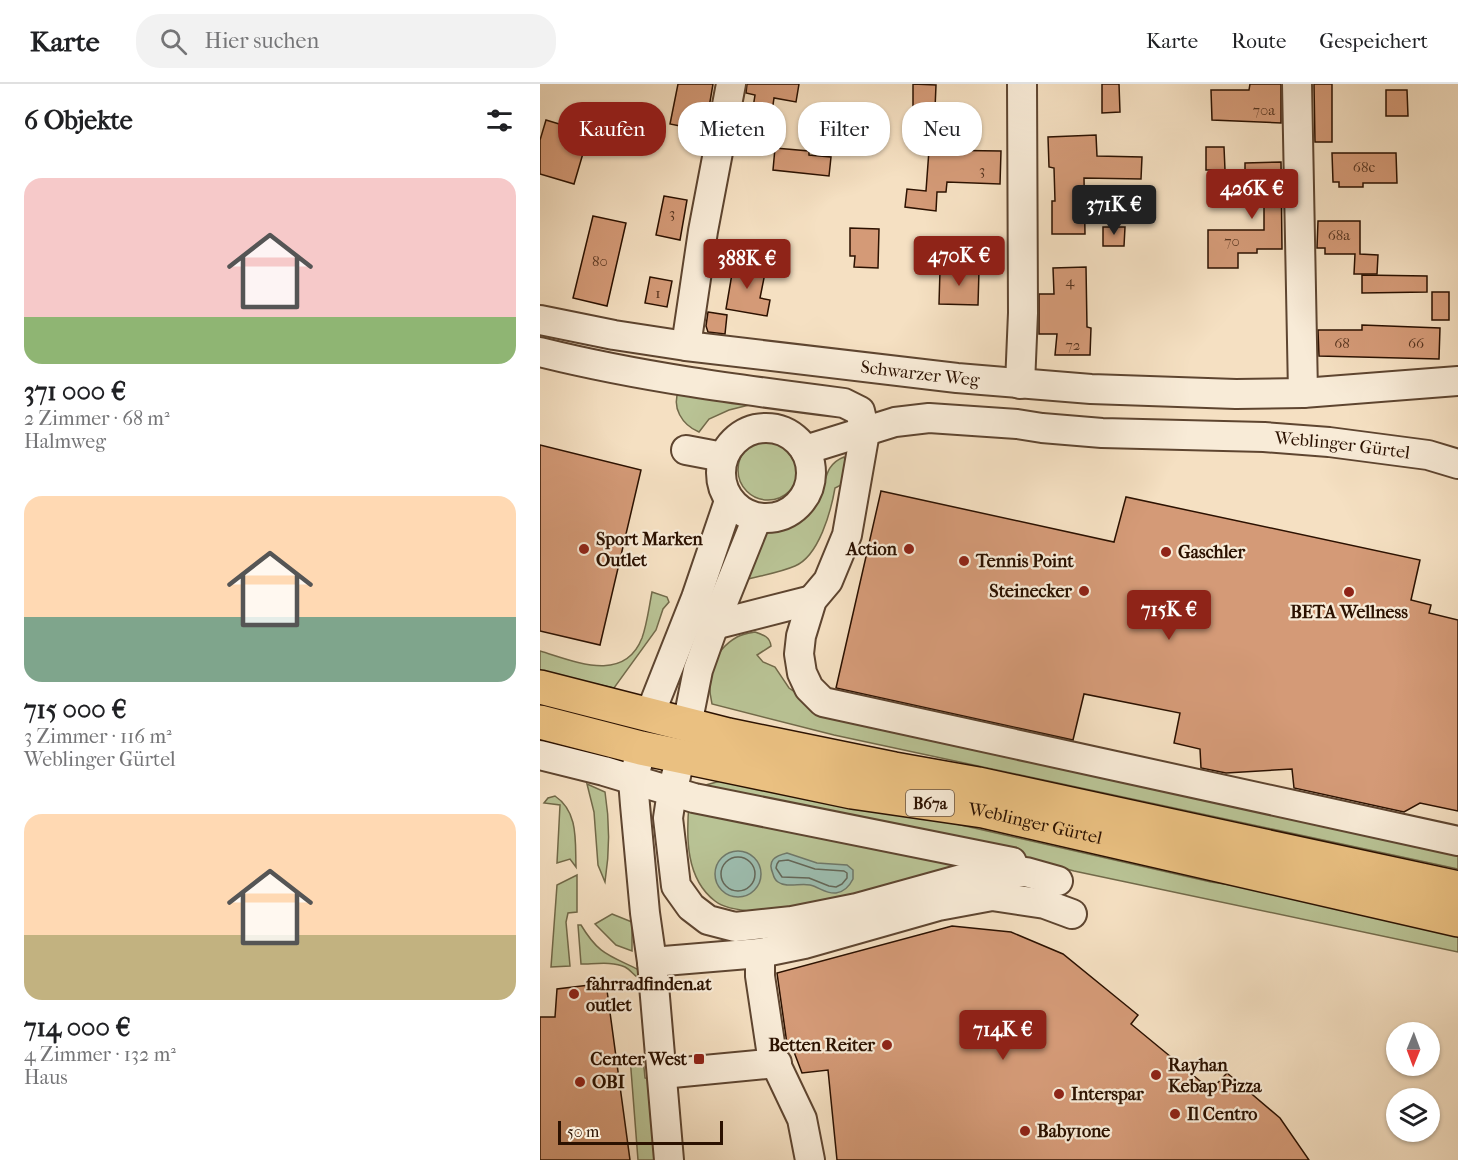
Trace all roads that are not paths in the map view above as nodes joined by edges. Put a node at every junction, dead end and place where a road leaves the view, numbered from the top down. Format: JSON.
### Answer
{"nodes":[{"id":1,"x":731,"y":84,"type":"edge"},
{"id":2,"x":1022,"y":84,"type":"edge"},
{"id":3,"x":1297,"y":84,"type":"edge"},
{"id":4,"x":540,"y":320,"type":"edge"},
{"id":5,"x":686,"y":346,"type":"junction"},
{"id":6,"x":540,"y":352,"type":"edge"},
{"id":7,"x":1458,"y":381,"type":"edge"},
{"id":8,"x":1020,"y":384,"type":"junction"},
{"id":9,"x":1303,"y":393,"type":"junction"},
{"id":10,"x":866,"y":432,"type":"junction"},
{"id":11,"x":686,"y":450,"type":"dead end"},
{"id":12,"x":805,"y":450,"type":"junction"},
{"id":13,"x":723,"y":457,"type":"junction"},
{"id":14,"x":1458,"y":464,"type":"edge"},
{"id":15,"x":729,"y":501,"type":"junction"},
{"id":16,"x":757,"y":518,"type":"junction"},
{"id":17,"x":812,"y":600,"type":"junction"},
{"id":18,"x":714,"y":625,"type":"junction"},
{"id":19,"x":540,"y":687,"type":"edge"},
{"id":20,"x":650,"y":714,"type":"junction"},
{"id":21,"x":540,"y":722,"type":"edge"},
{"id":22,"x":684,"y":740,"type":"junction"},
{"id":23,"x":641,"y":748,"type":"junction"},
{"id":24,"x":540,"y":755,"type":"edge"},
{"id":25,"x":633,"y":780,"type":"junction"},
{"id":26,"x":672,"y":792,"type":"junction"},
{"id":27,"x":1458,"y":841,"type":"edge"},
{"id":28,"x":1458,"y":888,"type":"edge"},
{"id":29,"x":1072,"y":914,"type":"dead end"},
{"id":30,"x":1458,"y":920,"type":"edge"},
{"id":31,"x":743,"y":945,"type":"junction"},
{"id":32,"x":652,"y":962,"type":"junction"},
{"id":33,"x":777,"y":1063,"type":"junction"},
{"id":34,"x":662,"y":1074,"type":"junction"},
{"id":35,"x":669,"y":1160,"type":"edge"},
{"id":36,"x":810,"y":1160,"type":"edge"}],
"edges":[{"from":1,"to":5,"type":"street"},
{"from":2,"to":8,"type":"street"},
{"from":3,"to":9,"type":"street"},
{"from":4,"to":5,"type":"street","name":"Schwarzer Weg"},
{"from":5,"to":8,"type":"street","name":"Schwarzer Weg"},
{"from":6,"to":10,"type":"street"},
{"from":7,"to":9,"type":"street","name":"Schwarzer Weg"},
{"from":8,"to":9,"type":"street","name":"Schwarzer Weg"},
{"from":10,"to":12,"type":"street","name":"Weblinger Gürtel"},
{"from":10,"to":14,"type":"street","name":"Weblinger Gürtel"},
{"from":10,"to":17,"type":"street"},
{"from":11,"to":13,"type":"street"},
{"from":12,"to":13,"type":"street"},
{"from":12,"to":16,"type":"street"},
{"from":13,"to":15,"type":"street"},
{"from":15,"to":16,"type":"street"},
{"from":15,"to":20,"type":"street"},
{"from":16,"to":18,"type":"street"},
{"from":17,"to":18,"type":"street"},
{"from":17,"to":27,"type":"street"},
{"from":18,"to":22,"type":"street"},
{"from":19,"to":20,"type":"main road","name":"Weblinger Gürtel","number":"B67a"},
{"from":20,"to":22,"type":"main road","name":"Weblinger Gürtel","number":"B67a"},
{"from":20,"to":23,"type":"main road"},
{"from":21,"to":23,"type":"main road","name":"Weblinger Gürtel","number":"B67a"},
{"from":22,"to":23,"type":"main road","name":"Weblinger Gürtel","number":"B67a"},
{"from":22,"to":26,"type":"street"},
{"from":22,"to":28,"type":"main road","name":"Weblinger Gürtel","number":"B67a"},
{"from":22,"to":30,"type":"main road","name":"Weblinger Gürtel","number":"B67a"},
{"from":23,"to":25,"type":"street"},
{"from":24,"to":25,"type":"street"},
{"from":25,"to":26,"type":"street"},
{"from":25,"to":32,"type":"street"},
{"from":26,"to":31,"type":"street"},
{"from":26,"to":31,"type":"street"},
{"from":29,"to":31,"type":"street"},
{"from":31,"to":32,"type":"street"},
{"from":31,"to":33,"type":"street"},
{"from":32,"to":34,"type":"street"},
{"from":33,"to":34,"type":"street"},
{"from":33,"to":36,"type":"street"},
{"from":34,"to":35,"type":"street"}]}
